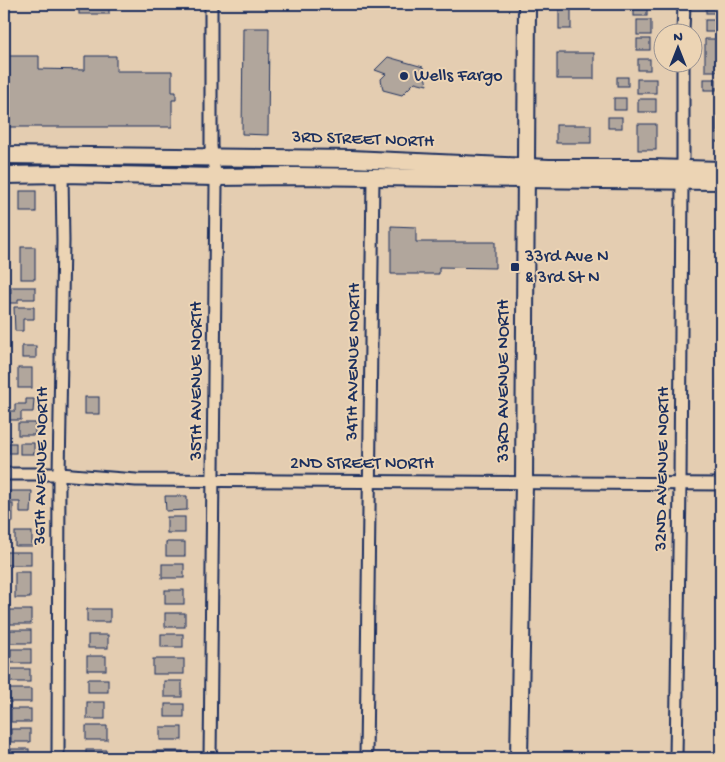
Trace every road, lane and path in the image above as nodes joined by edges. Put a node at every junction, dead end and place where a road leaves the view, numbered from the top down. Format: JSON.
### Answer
{"nodes":[{"id":1,"x":211,"y":4,"type":"edge"},
{"id":2,"x":527,"y":4,"type":"edge"},
{"id":3,"x":684,"y":4,"type":"edge"},
{"id":4,"x":684,"y":22,"type":"edge"},
{"id":5,"x":683,"y":72,"type":"edge"},
{"id":6,"x":4,"y":154,"type":"edge"},
{"id":7,"x":212,"y":156,"type":"junction"},
{"id":8,"x":721,"y":170,"type":"edge"},
{"id":9,"x":526,"y":173,"type":"junction"},
{"id":10,"x":62,"y":174,"type":"junction"},
{"id":11,"x":4,"y":175,"type":"edge"},
{"id":12,"x":682,"y":175,"type":"junction"},
{"id":13,"x":216,"y":177,"type":"junction"},
{"id":14,"x":373,"y":177,"type":"junction"},
{"id":15,"x":721,"y":181,"type":"edge"},
{"id":16,"x":4,"y":474,"type":"edge"},
{"id":17,"x":59,"y":474,"type":"junction"},
{"id":18,"x":214,"y":481,"type":"junction"},
{"id":19,"x":370,"y":482,"type":"junction"},
{"id":20,"x":524,"y":483,"type":"junction"},
{"id":21,"x":680,"y":484,"type":"junction"},
{"id":22,"x":721,"y":484,"type":"edge"},
{"id":23,"x":58,"y":758,"type":"edge"},
{"id":24,"x":210,"y":758,"type":"edge"},
{"id":25,"x":366,"y":758,"type":"edge"},
{"id":26,"x":519,"y":758,"type":"edge"},
{"id":27,"x":676,"y":758,"type":"edge"}],
"edges":[{"from":1,"to":7,"type":"street","name":"35TH AVENUE NORTH"},
{"from":2,"to":9,"type":"main road","name":"33RD AVENUE NORTH"},
{"from":3,"to":4,"type":"street"},
{"from":5,"to":12,"type":"street","name":"32ND AVENUE NORTH"},
{"from":6,"to":7,"type":"main road","name":"3RD STREET NORTH"},
{"from":7,"to":9,"type":"main road","name":"3RD STREET NORTH"},
{"from":7,"to":13,"type":"street","name":"35TH AVENUE NORTH"},
{"from":8,"to":12,"type":"main road","name":"3RD STREET NORTH"},
{"from":9,"to":12,"type":"main road","name":"3RD STREET NORTH"},
{"from":9,"to":14,"type":"main road","name":"3RD STREET NORTH"},
{"from":9,"to":20,"type":"main road","name":"33RD AVENUE NORTH"},
{"from":10,"to":11,"type":"main road","name":"3RD STREET NORTH"},
{"from":10,"to":13,"type":"main road","name":"3RD STREET NORTH"},
{"from":10,"to":17,"type":"street","name":"36TH AVENUE NORTH"},
{"from":12,"to":15,"type":"main road","name":"3RD STREET NORTH"},
{"from":12,"to":21,"type":"street","name":"32ND AVENUE NORTH"},
{"from":13,"to":14,"type":"main road","name":"3RD STREET NORTH"},
{"from":13,"to":18,"type":"street","name":"35TH AVENUE NORTH"},
{"from":14,"to":19,"type":"street","name":"34TH AVENUE NORTH"},
{"from":16,"to":17,"type":"street","name":"2ND STREET NORTH"},
{"from":17,"to":18,"type":"street","name":"2ND STREET NORTH"},
{"from":17,"to":23,"type":"street","name":"36TH AVENUE NORTH"},
{"from":18,"to":19,"type":"street","name":"2ND STREET NORTH"},
{"from":18,"to":24,"type":"street","name":"35TH AVENUE NORTH"},
{"from":19,"to":20,"type":"street","name":"2ND STREET NORTH"},
{"from":19,"to":25,"type":"street","name":"34TH AVENUE NORTH"},
{"from":20,"to":21,"type":"street","name":"2ND STREET NORTH"},
{"from":20,"to":26,"type":"main road","name":"33RD AVENUE NORTH"},
{"from":21,"to":22,"type":"street","name":"2ND STREET NORTH"},
{"from":21,"to":27,"type":"street","name":"32ND AVENUE NORTH"}]}
